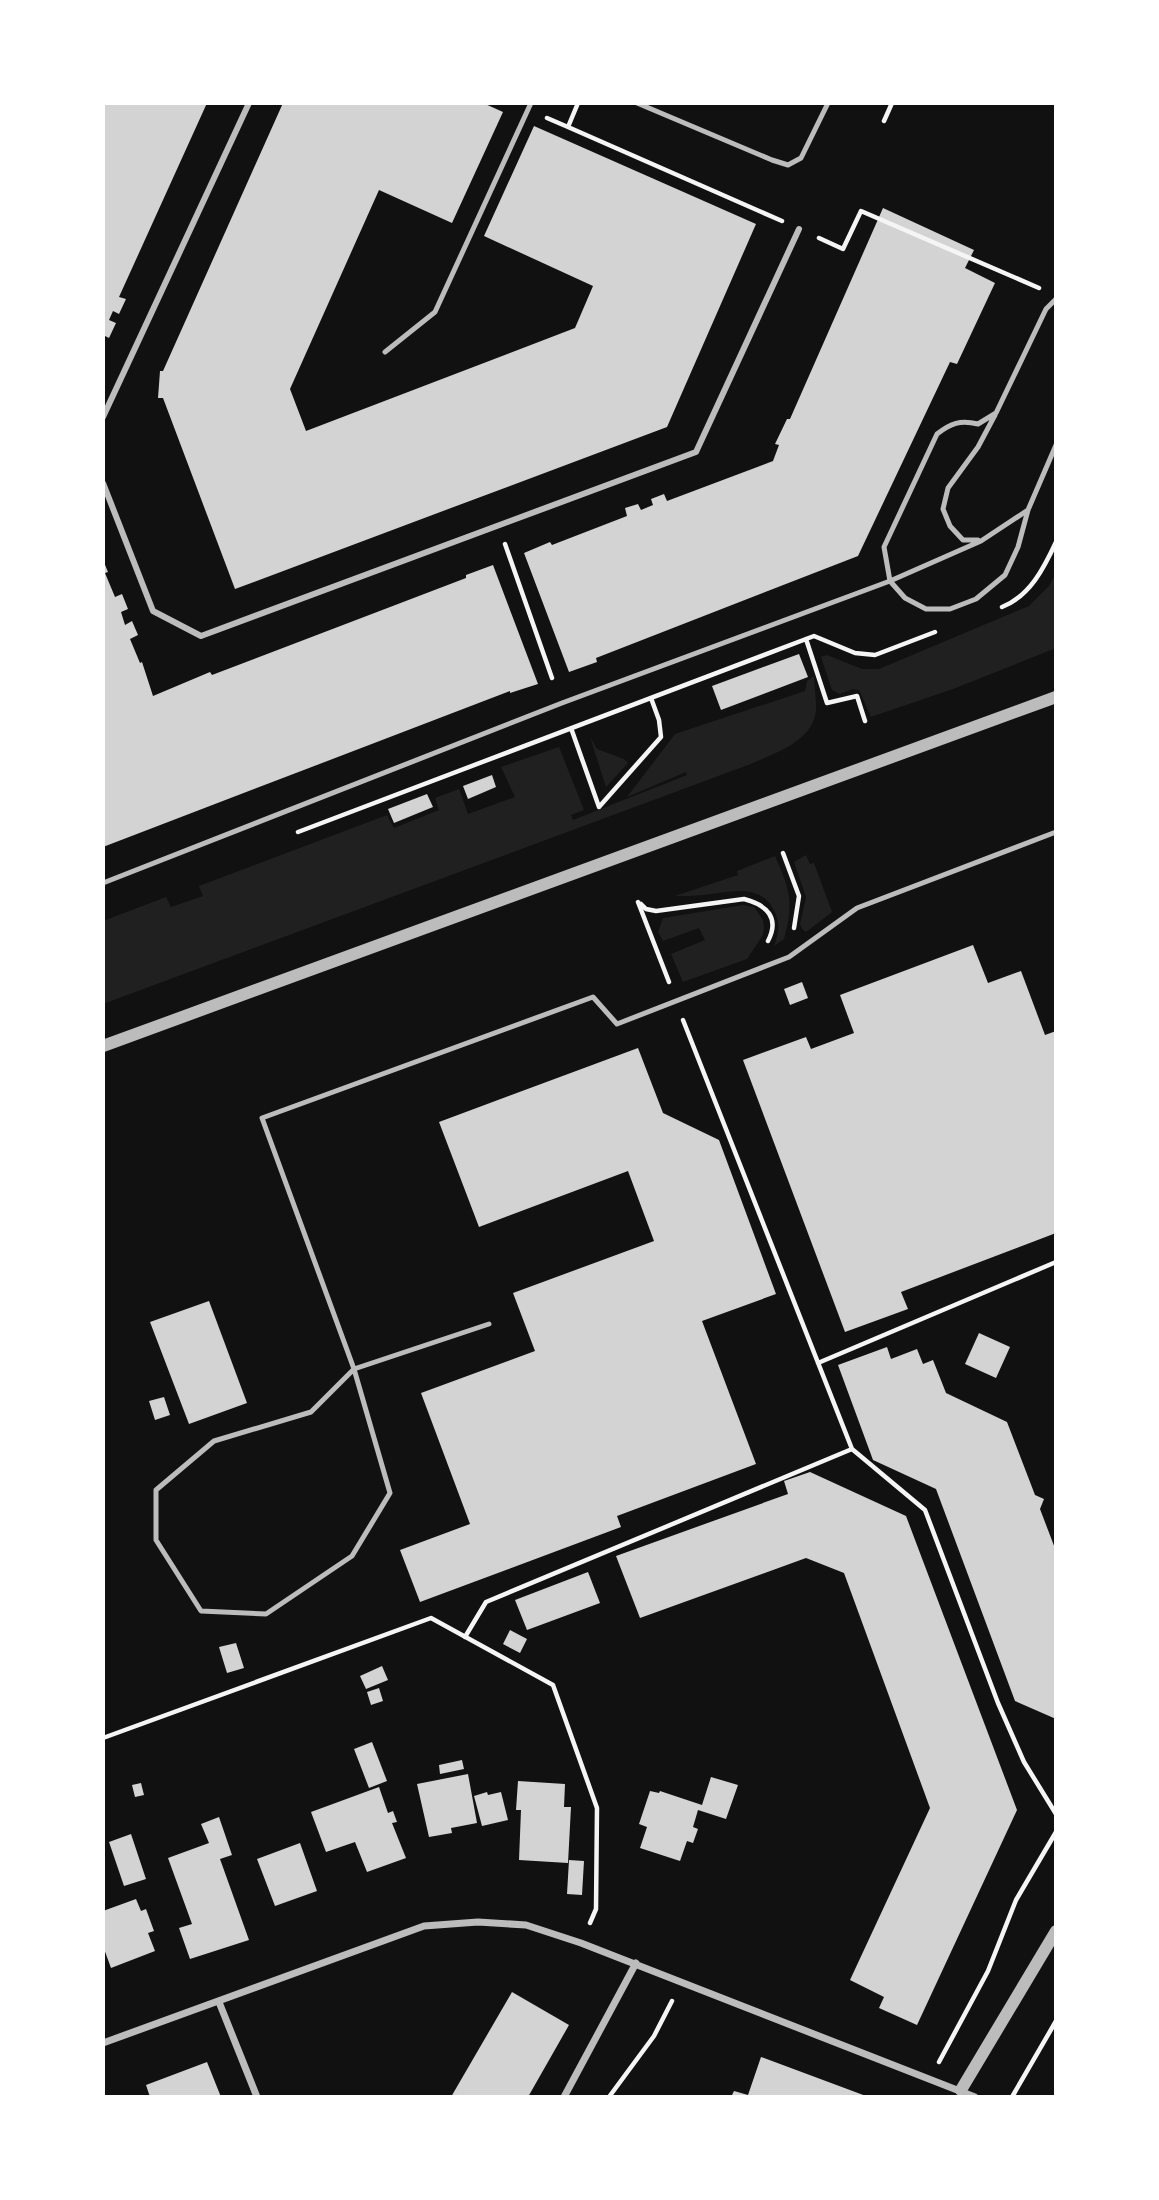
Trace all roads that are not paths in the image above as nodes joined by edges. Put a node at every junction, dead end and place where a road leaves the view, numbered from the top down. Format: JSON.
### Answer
{"nodes":[{"id":1,"x":249,"y":103,"type":"edge"},
{"id":2,"x":531,"y":103,"type":"edge"},
{"id":3,"x":637,"y":103,"type":"edge"},
{"id":4,"x":828,"y":103,"type":"edge"},
{"id":5,"x":799,"y":229,"type":"road end"},
{"id":6,"x":1056,"y":299,"type":"edge"},
{"id":7,"x":385,"y":352,"type":"dead end"},
{"id":8,"x":996,"y":412,"type":"junction"},
{"id":9,"x":103,"y":417,"type":"edge"},
{"id":10,"x":1056,"y":445,"type":"edge"},
{"id":11,"x":103,"y":483,"type":"edge"},
{"id":12,"x":1028,"y":510,"type":"junction"},
{"id":13,"x":981,"y":541,"type":"junction"},
{"id":14,"x":890,"y":581,"type":"junction"},
{"id":15,"x":1056,"y":697,"type":"edge"},
{"id":16,"x":1056,"y":831,"type":"edge"},
{"id":17,"x":103,"y":883,"type":"edge"},
{"id":18,"x":103,"y":1046,"type":"edge"},
{"id":19,"x":489,"y":1324,"type":"dead end"},
{"id":20,"x":354,"y":1369,"type":"junction"},
{"id":21,"x":1056,"y":1931,"type":"edge"},
{"id":22,"x":636,"y":1963,"type":"junction"},
{"id":23,"x":219,"y":2002,"type":"junction"},
{"id":24,"x":103,"y":2043,"type":"edge"},
{"id":25,"x":959,"y":2093,"type":"edge"},
{"id":26,"x":257,"y":2097,"type":"edge"},
{"id":27,"x":564,"y":2097,"type":"edge"},
{"id":28,"x":975,"y":2097,"type":"edge"}],
"edges":[{"from":1,"to":9,"type":"street"},
{"from":2,"to":7,"type":"lane"},
{"from":3,"to":4,"type":"lane"},
{"from":5,"to":11,"type":"street"},
{"from":6,"to":8,"type":"lane"},
{"from":8,"to":13,"type":"lane"},
{"from":8,"to":14,"type":"lane"},
{"from":10,"to":12,"type":"lane"},
{"from":12,"to":13,"type":"lane"},
{"from":12,"to":14,"type":"lane"},
{"from":13,"to":14,"type":"lane"},
{"from":14,"to":17,"type":"lane"},
{"from":15,"to":18,"type":"street"},
{"from":16,"to":20,"type":"lane"},
{"from":19,"to":20,"type":"lane"},
{"from":20,"to":20,"type":"lane"},
{"from":21,"to":25,"type":"street"},
{"from":22,"to":23,"type":"street"},
{"from":22,"to":25,"type":"street"},
{"from":22,"to":27,"type":"street"},
{"from":23,"to":24,"type":"street"},
{"from":23,"to":26,"type":"street"},
{"from":25,"to":28,"type":"street"}]}
